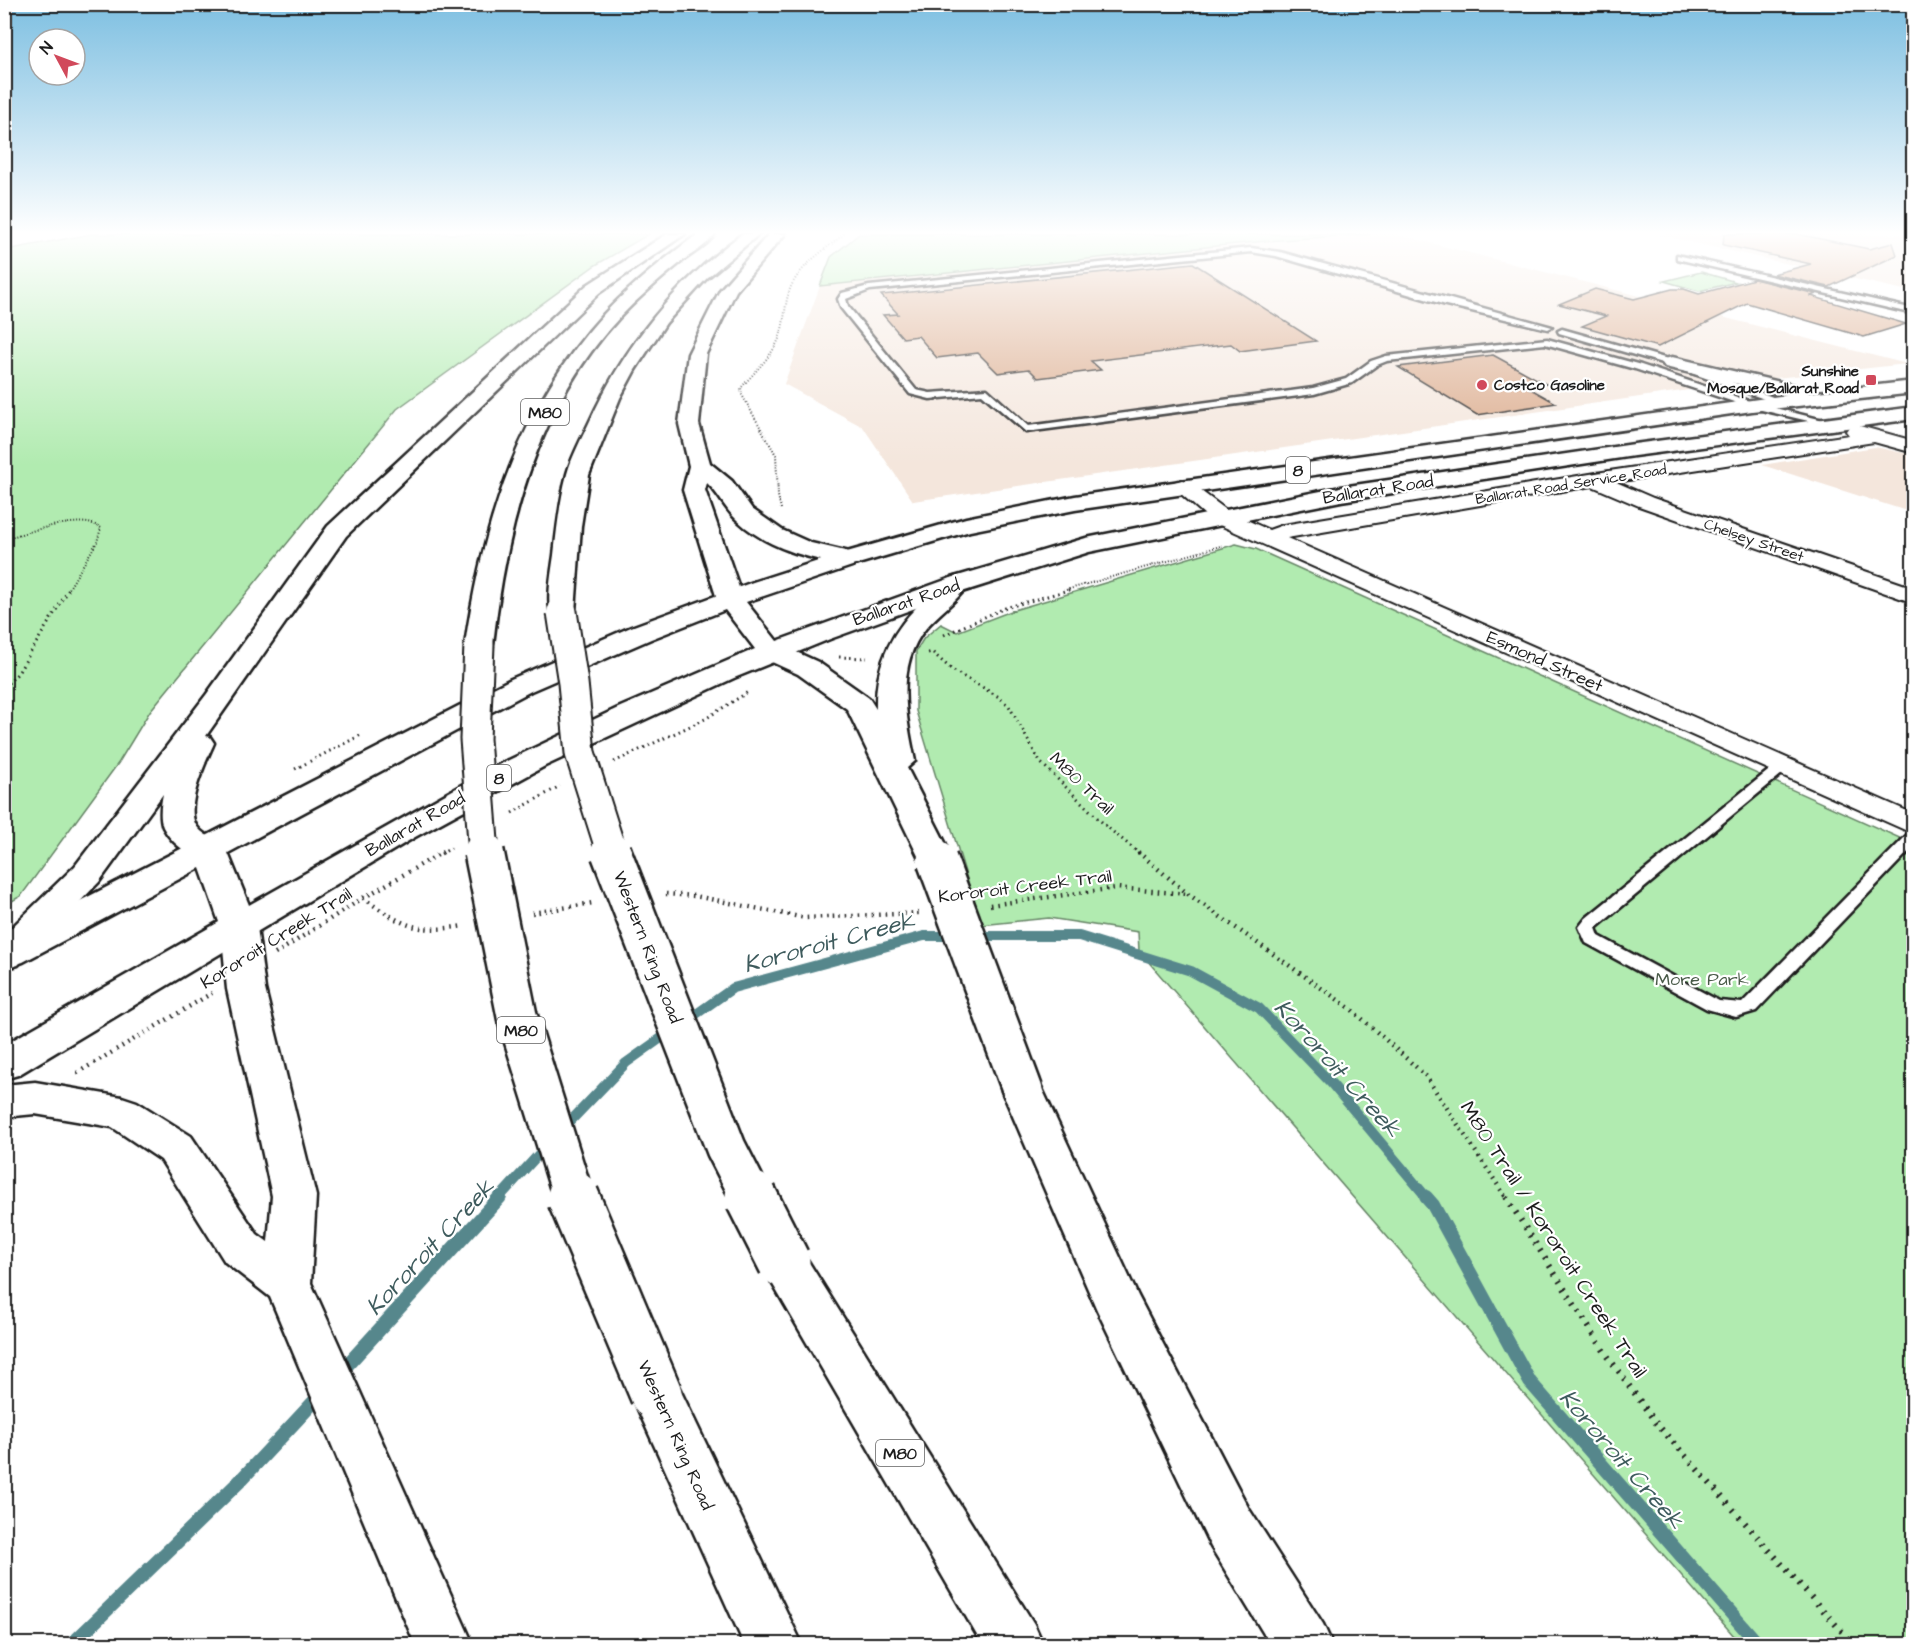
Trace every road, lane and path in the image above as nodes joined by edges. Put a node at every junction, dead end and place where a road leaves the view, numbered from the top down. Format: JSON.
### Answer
{"nodes":[{"id":1,"x":569,"y":311,"type":"edge"},
{"id":2,"x":619,"y":311,"type":"edge"},
{"id":3,"x":667,"y":311,"type":"edge"},
{"id":4,"x":718,"y":311,"type":"edge"},
{"id":5,"x":785,"y":311,"type":"edge"},
{"id":6,"x":848,"y":311,"type":"edge"},
{"id":7,"x":1471,"y":311,"type":"edge"},
{"id":8,"x":1482,"y":311,"type":"edge"},
{"id":9,"x":1548,"y":327,"type":"junction"},
{"id":10,"x":1514,"y":332,"type":"junction"},
{"id":11,"x":1562,"y":332,"type":"junction"},
{"id":12,"x":1574,"y":336,"type":"junction"},
{"id":13,"x":1545,"y":342,"type":"junction"},
{"id":14,"x":1464,"y":349,"type":"junction"},
{"id":15,"x":1626,"y":363,"type":"junction"},
{"id":16,"x":1672,"y":363,"type":"junction"},
{"id":17,"x":1914,"y":387,"type":"edge"},
{"id":18,"x":1702,"y":388,"type":"junction"},
{"id":19,"x":1822,"y":397,"type":"junction"},
{"id":20,"x":1781,"y":402,"type":"junction"},
{"id":21,"x":1752,"y":405,"type":"junction"},
{"id":22,"x":1910,"y":415,"type":"edge"},
{"id":23,"x":1830,"y":423,"type":"junction"},
{"id":24,"x":1594,"y":428,"type":"junction"},
{"id":25,"x":1876,"y":436,"type":"junction"},
{"id":26,"x":1914,"y":447,"type":"edge"},
{"id":27,"x":700,"y":466,"type":"junction"},
{"id":28,"x":1596,"y":479,"type":"junction"},
{"id":29,"x":1182,"y":486,"type":"junction"},
{"id":30,"x":783,"y":514,"type":"dead end"},
{"id":31,"x":1221,"y":517,"type":"junction"},
{"id":32,"x":1268,"y":538,"type":"junction"},
{"id":33,"x":4,"y":539,"type":"edge"},
{"id":34,"x":849,"y":559,"type":"junction"},
{"id":35,"x":955,"y":585,"type":"junction"},
{"id":36,"x":1914,"y":596,"type":"edge"},
{"id":37,"x":730,"y":599,"type":"junction"},
{"id":38,"x":938,"y":639,"type":"dead end"},
{"id":39,"x":930,"y":645,"type":"dead end"},
{"id":40,"x":771,"y":651,"type":"junction"},
{"id":41,"x":932,"y":652,"type":"junction"},
{"id":42,"x":924,"y":654,"type":"dead end"},
{"id":43,"x":836,"y":657,"type":"dead end"},
{"id":44,"x":877,"y":658,"type":"dead end"},
{"id":45,"x":4,"y":687,"type":"edge"},
{"id":46,"x":216,"y":701,"type":"junction"},
{"id":47,"x":1783,"y":766,"type":"junction"},
{"id":48,"x":905,"y":795,"type":"junction"},
{"id":49,"x":1914,"y":825,"type":"edge"},
{"id":50,"x":1914,"y":836,"type":"edge"},
{"id":51,"x":210,"y":850,"type":"junction"},
{"id":52,"x":655,"y":893,"type":"dead end"},
{"id":53,"x":1188,"y":894,"type":"junction"},
{"id":54,"x":602,"y":902,"type":"dead end"},
{"id":55,"x":985,"y":905,"type":"dead end"},
{"id":56,"x":928,"y":912,"type":"dead end"},
{"id":57,"x":526,"y":915,"type":"dead end"},
{"id":58,"x":468,"y":925,"type":"dead end"},
{"id":59,"x":239,"y":927,"type":"junction"},
{"id":60,"x":5,"y":956,"type":"edge"},
{"id":61,"x":245,"y":972,"type":"junction"},
{"id":62,"x":4,"y":1064,"type":"edge"},
{"id":63,"x":20,"y":1100,"type":"edge"},
{"id":64,"x":288,"y":1283,"type":"junction"},
{"id":65,"x":442,"y":1639,"type":"edge"},
{"id":66,"x":773,"y":1644,"type":"edge"},
{"id":67,"x":1014,"y":1644,"type":"edge"},
{"id":68,"x":1303,"y":1644,"type":"edge"},
{"id":69,"x":1852,"y":1644,"type":"edge"}],
"edges":[{"from":1,"to":46,"type":"highway"},
{"from":2,"to":66,"type":"highway","name":"Western Ring Road","number":"M80","bridge":true},
{"from":3,"to":67,"type":"highway","name":"Western Ring Road","number":"M80","bridge":true},
{"from":4,"to":27,"type":"highway"},
{"from":5,"to":30,"type":"path"},
{"from":6,"to":14,"type":"lane"},
{"from":7,"to":10,"type":"lane"},
{"from":8,"to":9,"type":"lane"},
{"from":9,"to":10,"type":"lane"},
{"from":9,"to":11,"type":"lane"},
{"from":10,"to":13,"type":"lane"},
{"from":10,"to":14,"type":"lane"},
{"from":11,"to":12,"type":"lane"},
{"from":11,"to":13,"type":"lane"},
{"from":12,"to":15,"type":"lane"},
{"from":12,"to":16,"type":"lane"},
{"from":13,"to":14,"type":"lane"},
{"from":13,"to":15,"type":"lane"},
{"from":15,"to":18,"type":"lane"},
{"from":16,"to":19,"type":"highway"},
{"from":16,"to":20,"type":"lane"},
{"from":17,"to":19,"type":"highway","name":"Ballarat Road","number":"8"},
{"from":18,"to":21,"type":"lane"},
{"from":18,"to":24,"type":"highway"},
{"from":19,"to":20,"type":"highway","name":"Ballarat Road","number":"8"},
{"from":20,"to":21,"type":"highway","name":"Ballarat Road","number":"8"},
{"from":20,"to":23,"type":"lane"},
{"from":21,"to":23,"type":"lane"},
{"from":21,"to":24,"type":"highway","name":"Ballarat Road","number":"8"},
{"from":22,"to":23,"type":"highway","name":"Ballarat Road","number":"8"},
{"from":23,"to":25,"type":"street"},
{"from":23,"to":31,"type":"highway","name":"Ballarat Road","number":"8"},
{"from":24,"to":29,"type":"highway","name":"Ballarat Road","number":"8"},
{"from":25,"to":26,"type":"street"},
{"from":25,"to":28,"type":"street","name":"Ballarat Road Service Road"},
{"from":27,"to":34,"type":"highway"},
{"from":27,"to":37,"type":"highway"},
{"from":28,"to":32,"type":"street","name":"Ballarat Road Service Road"},
{"from":28,"to":36,"type":"street","name":"Chelsey Street"},
{"from":29,"to":31,"type":"street","name":"Esmond Street"},
{"from":29,"to":34,"type":"highway","name":"Ballarat Road","number":"8"},
{"from":31,"to":32,"type":"street","name":"Esmond Street"},
{"from":31,"to":35,"type":"highway","name":"Ballarat Road","number":"8"},
{"from":32,"to":38,"type":"path"},
{"from":32,"to":47,"type":"street","name":"Esmond Street"},
{"from":33,"to":45,"type":"path"},
{"from":34,"to":37,"type":"highway","name":"Ballarat Road","number":"8"},
{"from":35,"to":40,"type":"highway","name":"Ballarat Road","number":"8"},
{"from":35,"to":48,"type":"highway"},
{"from":37,"to":40,"type":"highway"},
{"from":37,"to":51,"type":"highway","name":"Ballarat Road","number":"8"},
{"from":39,"to":41,"type":"path"},
{"from":40,"to":48,"type":"highway"},
{"from":40,"to":59,"type":"highway","name":"Ballarat Road","number":"8"},
{"from":41,"to":42,"type":"path"},
{"from":41,"to":53,"type":"path","name":"M80 Trail"},
{"from":43,"to":44,"type":"path"},
{"from":46,"to":51,"type":"highway"},
{"from":46,"to":60,"type":"highway"},
{"from":47,"to":49,"type":"street","name":"Esmond Street"},
{"from":47,"to":50,"type":"lane"},
{"from":48,"to":68,"type":"highway","bridge":true},
{"from":51,"to":59,"type":"highway"},
{"from":51,"to":60,"type":"highway","name":"Ballarat Road","number":"8"},
{"from":52,"to":56,"type":"path","name":"Kororoit Creek Trail"},
{"from":53,"to":55,"type":"path","name":"Kororoit Creek Trail"},
{"from":53,"to":69,"type":"path","name":"M80 Trail / Kororoit Creek Trail"},
{"from":54,"to":57,"type":"path"},
{"from":58,"to":61,"type":"path","name":"Kororoit Creek Trail"},
{"from":59,"to":61,"type":"highway"},
{"from":59,"to":62,"type":"highway","name":"Ballarat Road","number":"8"},
{"from":61,"to":63,"type":"path","name":"Kororoit Creek Trail"},
{"from":61,"to":64,"type":"highway"},
{"from":63,"to":64,"type":"highway"},
{"from":64,"to":65,"type":"highway"}]}
